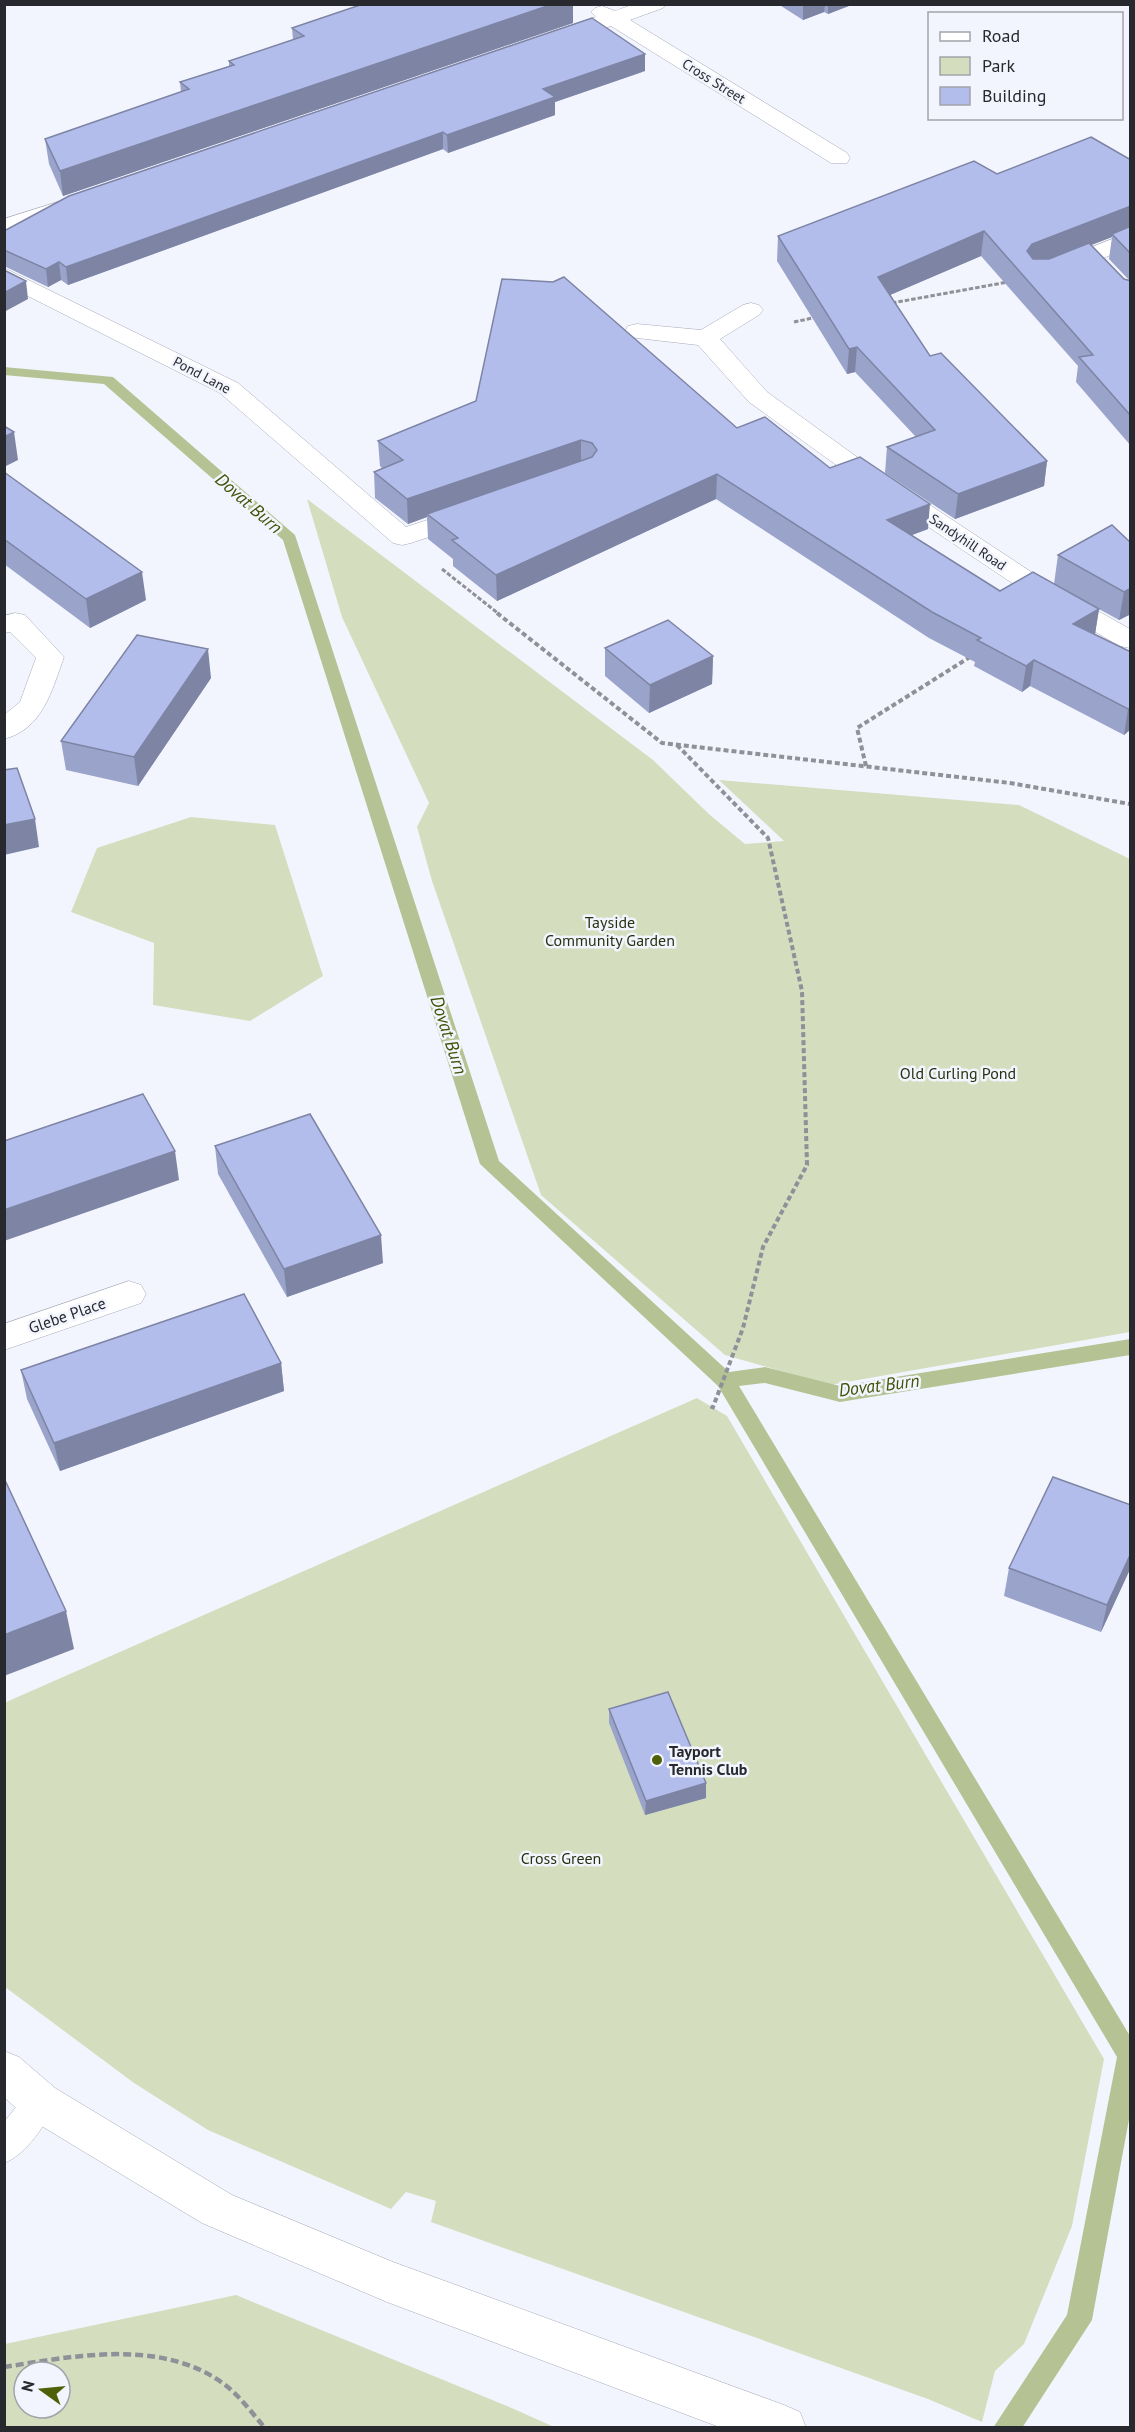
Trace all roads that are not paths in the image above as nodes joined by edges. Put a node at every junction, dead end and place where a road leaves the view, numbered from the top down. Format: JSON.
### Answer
{"nodes":[{"id":1,"x":590,"y":4,"type":"edge"},
{"id":2,"x":656,"y":4,"type":"edge"},
{"id":3,"x":613,"y":19,"type":"junction"},
{"id":4,"x":534,"y":46,"type":"edge"},
{"id":5,"x":839,"y":158,"type":"dead end"},
{"id":6,"x":83,"y":200,"type":"edge"},
{"id":7,"x":4,"y":227,"type":"edge"},
{"id":8,"x":1131,"y":239,"type":"edge"},
{"id":9,"x":4,"y":274,"type":"edge"},
{"id":10,"x":1038,"y":276,"type":"edge"},
{"id":11,"x":751,"y":310,"type":"dead end"},
{"id":12,"x":638,"y":331,"type":"dead end"},
{"id":13,"x":705,"y":338,"type":"junction"},
{"id":14,"x":492,"y":506,"type":"edge"},
{"id":15,"x":4,"y":625,"type":"edge"},
{"id":16,"x":1131,"y":640,"type":"edge"},
{"id":17,"x":4,"y":730,"type":"edge"},
{"id":18,"x":129,"y":1294,"type":"dead end"},
{"id":19,"x":4,"y":1337,"type":"edge"},
{"id":20,"x":4,"y":2070,"type":"edge"},
{"id":21,"x":40,"y":2102,"type":"junction"},
{"id":22,"x":4,"y":2148,"type":"edge"},
{"id":23,"x":784,"y":2427,"type":"edge"}],
"edges":[{"from":1,"to":3,"type":"street","name":"Cross Street"},
{"from":2,"to":3,"type":"street"},
{"from":3,"to":4,"type":"street"},
{"from":3,"to":5,"type":"street","name":"Cross Street"},
{"from":6,"to":7,"type":"street"},
{"from":8,"to":10,"type":"street"},
{"from":9,"to":14,"type":"street","name":"Pond Lane"},
{"from":11,"to":13,"type":"street"},
{"from":12,"to":13,"type":"street"},
{"from":13,"to":16,"type":"street","name":"Sandyhill Road"},
{"from":15,"to":17,"type":"street"},
{"from":18,"to":19,"type":"street","name":"Glebe Place"},
{"from":20,"to":21,"type":"street"},
{"from":21,"to":22,"type":"lane"},
{"from":21,"to":23,"type":"street"}]}
